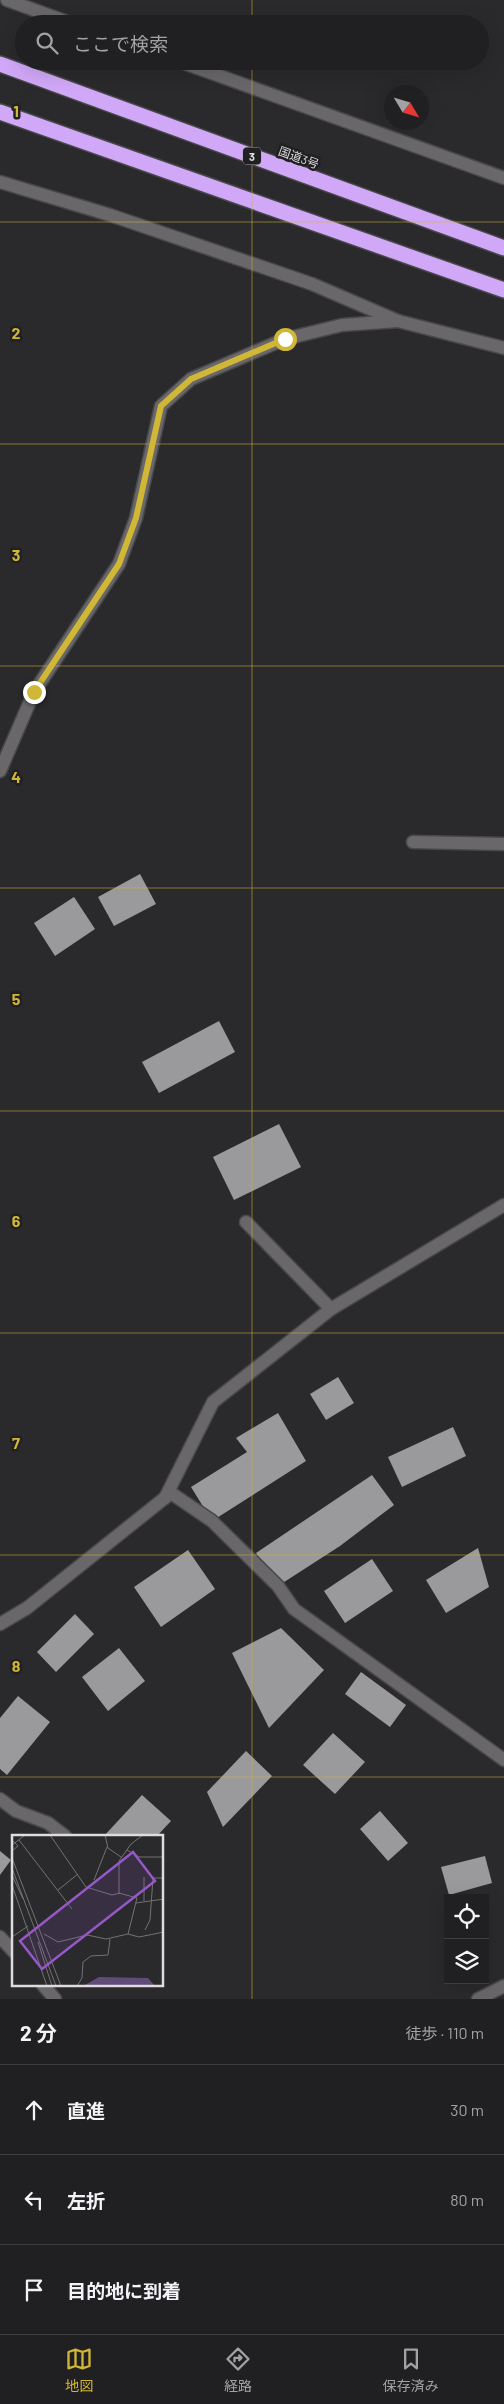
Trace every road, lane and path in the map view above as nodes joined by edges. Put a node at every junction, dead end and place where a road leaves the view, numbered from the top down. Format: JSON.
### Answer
{"nodes":[{"id":1,"x":7,"y":0,"type":"edge"},
{"id":2,"x":48,"y":15,"type":"edge"},
{"id":3,"x":0,"y":64,"type":"edge"},
{"id":4,"x":15,"y":69,"type":"edge"},
{"id":5,"x":16,"y":70,"type":"edge"},
{"id":6,"x":203,"y":70,"type":"edge"},
{"id":7,"x":0,"y":112,"type":"edge"},
{"id":8,"x":504,"y":178,"type":"edge"},
{"id":9,"x":0,"y":182,"type":"edge"},
{"id":10,"x":504,"y":248,"type":"edge"},
{"id":11,"x":504,"y":290,"type":"edge"},
{"id":12,"x":398,"y":321,"type":"junction"},
{"id":13,"x":504,"y":348,"type":"edge"},
{"id":14,"x":0,"y":770,"type":"edge"},
{"id":15,"x":412,"y":842,"type":"dead end"},
{"id":16,"x":504,"y":844,"type":"edge"},
{"id":17,"x":504,"y":1205,"type":"edge"},
{"id":18,"x":246,"y":1222,"type":"dead end"},
{"id":19,"x":331,"y":1309,"type":"junction"},
{"id":20,"x":164,"y":1498,"type":"junction"},
{"id":21,"x":0,"y":1624,"type":"edge"},
{"id":22,"x":504,"y":1760,"type":"edge"},
{"id":23,"x":0,"y":1799,"type":"edge"},
{"id":24,"x":64,"y":1835,"type":"edge"},
{"id":25,"x":0,"y":1937,"type":"edge"},
{"id":26,"x":12,"y":1950,"type":"edge"},
{"id":27,"x":44,"y":1986,"type":"edge"},
{"id":28,"x":504,"y":1986,"type":"edge"},
{"id":29,"x":55,"y":1999,"type":"edge"},
{"id":30,"x":478,"y":1999,"type":"edge"}],
"edges":[{"from":1,"to":2,"type":"street"},
{"from":3,"to":4,"type":"highway","name":"国道3号","number":"3"},
{"from":5,"to":10,"type":"highway","name":"国道3号","number":"3"},
{"from":6,"to":8,"type":"street"},
{"from":7,"to":11,"type":"highway"},
{"from":9,"to":12,"type":"street"},
{"from":12,"to":13,"type":"street"},
{"from":12,"to":14,"type":"street"},
{"from":15,"to":16,"type":"street"},
{"from":17,"to":19,"type":"street"},
{"from":18,"to":19,"type":"street"},
{"from":19,"to":20,"type":"street"},
{"from":20,"to":21,"type":"street"},
{"from":20,"to":22,"type":"street"},
{"from":23,"to":24,"type":"street"},
{"from":25,"to":26,"type":"street"},
{"from":27,"to":29,"type":"street"},
{"from":28,"to":30,"type":"street"}]}
